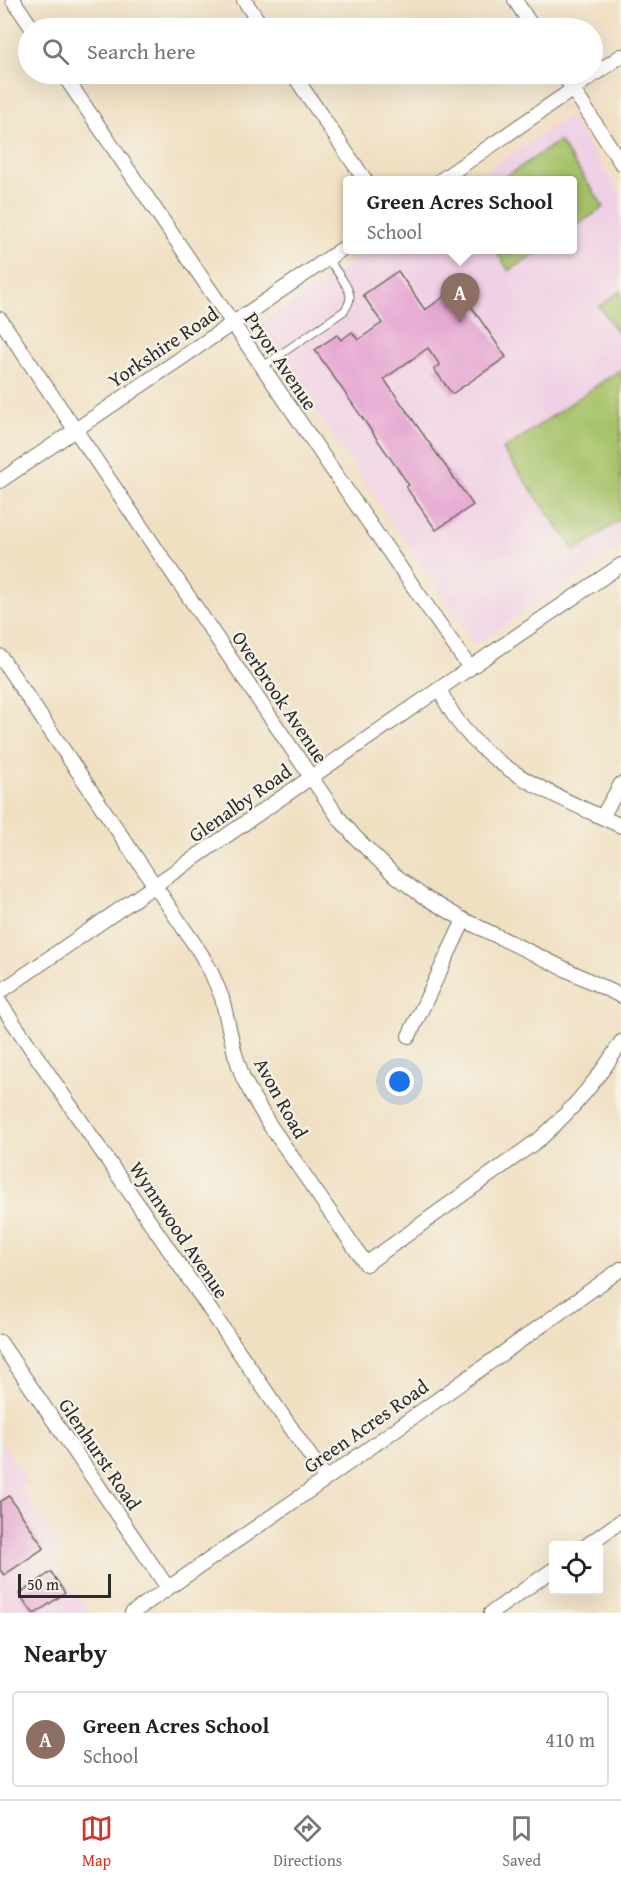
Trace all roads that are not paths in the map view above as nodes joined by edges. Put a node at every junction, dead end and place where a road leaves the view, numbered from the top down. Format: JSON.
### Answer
{"nodes":[{"id":1,"x":13,"y":0,"type":"edge"},
{"id":2,"x":243,"y":0,"type":"edge"},
{"id":3,"x":515,"y":0,"type":"edge"},
{"id":4,"x":25,"y":18,"type":"edge"},
{"id":5,"x":256,"y":18,"type":"edge"},
{"id":6,"x":527,"y":18,"type":"edge"},
{"id":7,"x":621,"y":56,"type":"edge"},
{"id":8,"x":603,"y":68,"type":"edge"},
{"id":9,"x":70,"y":84,"type":"edge"},
{"id":10,"x":300,"y":84,"type":"edge"},
{"id":11,"x":570,"y":84,"type":"edge"},
{"id":12,"x":580,"y":84,"type":"edge"},
{"id":13,"x":573,"y":89,"type":"junction"},
{"id":14,"x":621,"y":163,"type":"edge"},
{"id":15,"x":362,"y":176,"type":"edge"},
{"id":16,"x":447,"y":176,"type":"edge"},
{"id":17,"x":343,"y":248,"type":"edge"},
{"id":18,"x":328,"y":258,"type":"junction"},
{"id":19,"x":0,"y":319,"type":"edge"},
{"id":20,"x":232,"y":323,"type":"junction"},
{"id":21,"x":262,"y":367,"type":"junction"},
{"id":22,"x":75,"y":430,"type":"junction"},
{"id":23,"x":0,"y":482,"type":"edge"},
{"id":24,"x":621,"y":565,"type":"edge"},
{"id":25,"x":0,"y":656,"type":"edge"},
{"id":26,"x":470,"y":668,"type":"junction"},
{"id":27,"x":439,"y":689,"type":"junction"},
{"id":28,"x":311,"y":777,"type":"junction"},
{"id":29,"x":621,"y":784,"type":"edge"},
{"id":30,"x":602,"y":817,"type":"junction"},
{"id":31,"x":621,"y":826,"type":"edge"},
{"id":32,"x":154,"y":886,"type":"junction"},
{"id":33,"x":464,"y":920,"type":"junction"},
{"id":34,"x":0,"y":992,"type":"edge"},
{"id":35,"x":621,"y":996,"type":"edge"},
{"id":36,"x":0,"y":1003,"type":"edge"},
{"id":37,"x":409,"y":1036,"type":"dead end"},
{"id":38,"x":621,"y":1042,"type":"edge"},
{"id":39,"x":621,"y":1269,"type":"edge"},
{"id":40,"x":0,"y":1342,"type":"edge"},
{"id":41,"x":326,"y":1479,"type":"junction"},
{"id":42,"x":621,"y":1521,"type":"edge"},
{"id":43,"x":592,"y":1541,"type":"edge"},
{"id":44,"x":549,"y":1573,"type":"edge"},
{"id":45,"x":168,"y":1588,"type":"junction"},
{"id":46,"x":132,"y":1613,"type":"edge"},
{"id":47,"x":492,"y":1613,"type":"edge"}],
"edges":[{"from":1,"to":4,"type":"street"},
{"from":2,"to":5,"type":"street"},
{"from":3,"to":6,"type":"street"},
{"from":7,"to":8,"type":"street"},
{"from":9,"to":20,"type":"street","name":"Pryor Avenue"},
{"from":10,"to":15,"type":"street"},
{"from":11,"to":13,"type":"street"},
{"from":12,"to":13,"type":"street"},
{"from":13,"to":14,"type":"street"},
{"from":13,"to":16,"type":"street"},
{"from":17,"to":18,"type":"street","name":"Yorkshire Road"},
{"from":18,"to":20,"type":"street","name":"Yorkshire Road"},
{"from":18,"to":21,"type":"lane"},
{"from":19,"to":22,"type":"street","name":"Overbrook Avenue"},
{"from":20,"to":21,"type":"street","name":"Pryor Avenue"},
{"from":20,"to":22,"type":"street","name":"Yorkshire Road"},
{"from":21,"to":26,"type":"street","name":"Pryor Avenue"},
{"from":22,"to":23,"type":"street","name":"Yorkshire Road"},
{"from":22,"to":28,"type":"street","name":"Overbrook Avenue"},
{"from":24,"to":26,"type":"street","name":"Glenalby Road"},
{"from":25,"to":32,"type":"street","name":"Avon Road"},
{"from":26,"to":27,"type":"street","name":"Glenalby Road"},
{"from":27,"to":28,"type":"street","name":"Glenalby Road"},
{"from":27,"to":30,"type":"street"},
{"from":28,"to":32,"type":"street","name":"Glenalby Road"},
{"from":28,"to":33,"type":"street","name":"Overbrook Avenue"},
{"from":29,"to":30,"type":"street"},
{"from":30,"to":31,"type":"street"},
{"from":32,"to":34,"type":"street","name":"Glenalby Road"},
{"from":32,"to":38,"type":"street","name":"Avon Road"},
{"from":33,"to":35,"type":"street","name":"Overbrook Avenue"},
{"from":33,"to":37,"type":"street"},
{"from":36,"to":41,"type":"street","name":"Wynnwood Avenue"},
{"from":39,"to":41,"type":"street","name":"Green Acres Road"},
{"from":40,"to":45,"type":"street","name":"Glenhurst Road"},
{"from":41,"to":45,"type":"street","name":"Green Acres Road"},
{"from":42,"to":43,"type":"street"},
{"from":44,"to":47,"type":"street"},
{"from":45,"to":46,"type":"street","name":"Green Acres Road"}]}
